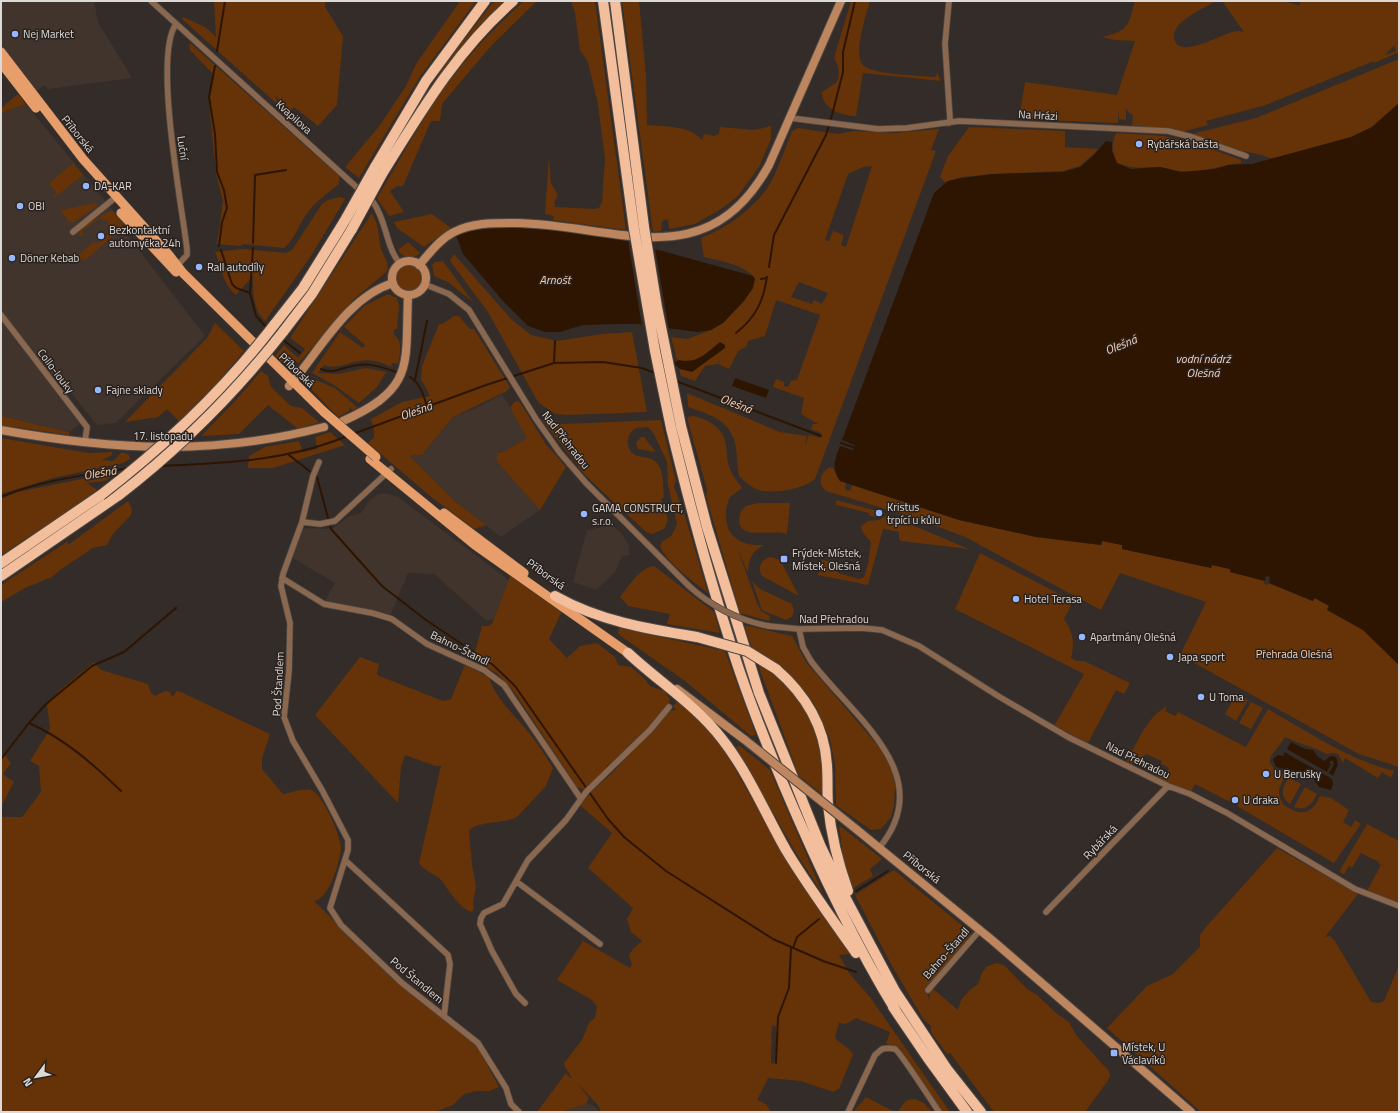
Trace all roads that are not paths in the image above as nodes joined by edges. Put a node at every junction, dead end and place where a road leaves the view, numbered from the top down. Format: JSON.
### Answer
{"nodes":[{"id":1,"x":151,"y":1,"type":"edge"},
{"id":2,"x":485,"y":1,"type":"edge"},
{"id":3,"x":514,"y":1,"type":"edge"},
{"id":4,"x":603,"y":1,"type":"edge"},
{"id":5,"x":615,"y":1,"type":"edge"},
{"id":6,"x":841,"y":1,"type":"edge"},
{"id":7,"x":949,"y":1,"type":"edge"},
{"id":8,"x":176,"y":24,"type":"junction"},
{"id":9,"x":1,"y":52,"type":"edge"},
{"id":10,"x":1,"y":63,"type":"edge"},
{"id":11,"x":790,"y":118,"type":"junction"},
{"id":12,"x":949,"y":123,"type":"junction"},
{"id":13,"x":1246,"y":156,"type":"dead end"},
{"id":14,"x":378,"y":171,"type":"junction"},
{"id":15,"x":114,"y":199,"type":"junction"},
{"id":16,"x":73,"y":232,"type":"dead end"},
{"id":17,"x":400,"y":264,"type":"junction"},
{"id":18,"x":419,"y":265,"type":"junction"},
{"id":19,"x":176,"y":268,"type":"junction"},
{"id":20,"x":393,"y":283,"type":"junction"},
{"id":21,"x":424,"y":284,"type":"junction"},
{"id":22,"x":408,"y":294,"type":"junction"},
{"id":23,"x":1,"y":315,"type":"edge"},
{"id":24,"x":290,"y":384,"type":"junction"},
{"id":25,"x":343,"y":420,"type":"dead end"},
{"id":26,"x":324,"y":427,"type":"dead end"},
{"id":27,"x":1,"y":430,"type":"edge"},
{"id":28,"x":85,"y":442,"type":"junction"},
{"id":29,"x":319,"y":462,"type":"dead end"},
{"id":30,"x":389,"y":471,"type":"junction"},
{"id":31,"x":302,"y":522,"type":"junction"},
{"id":32,"x":1,"y":563,"type":"edge"},
{"id":33,"x":1,"y":576,"type":"edge"},
{"id":34,"x":282,"y":578,"type":"junction"},
{"id":35,"x":555,"y":596,"type":"junction"},
{"id":36,"x":799,"y":629,"type":"junction"},
{"id":37,"x":628,"y":653,"type":"junction"},
{"id":38,"x":669,"y":707,"type":"dead end"},
{"id":39,"x":1168,"y":786,"type":"junction"},
{"id":40,"x":581,"y":799,"type":"junction"},
{"id":41,"x":879,"y":848,"type":"junction"},
{"id":42,"x":345,"y":860,"type":"junction"},
{"id":43,"x":517,"y":882,"type":"junction"},
{"id":44,"x":1399,"y":906,"type":"edge"},
{"id":45,"x":1046,"y":912,"type":"dead end"},
{"id":46,"x":980,"y":930,"type":"junction"},
{"id":47,"x":600,"y":944,"type":"dead end"},
{"id":48,"x":875,"y":956,"type":"junction"},
{"id":49,"x":928,"y":990,"type":"dead end"},
{"id":50,"x":525,"y":1003,"type":"dead end"},
{"id":51,"x":896,"y":1011,"type":"junction"},
{"id":52,"x":444,"y":1016,"type":"junction"},
{"id":53,"x":519,"y":1112,"type":"edge"},
{"id":54,"x":848,"y":1112,"type":"edge"},
{"id":55,"x":939,"y":1112,"type":"edge"},
{"id":56,"x":967,"y":1112,"type":"edge"},
{"id":57,"x":980,"y":1112,"type":"edge"},
{"id":58,"x":1191,"y":1112,"type":"edge"}],
"edges":[{"from":1,"to":8,"type":"street","name":"Kvapilova"},
{"from":2,"to":14,"type":"highway"},
{"from":3,"to":14,"type":"highway"},
{"from":4,"to":51,"type":"highway","bridge":true},
{"from":5,"to":48,"type":"highway","bridge":true},
{"from":6,"to":11,"type":"main road"},
{"from":7,"to":12,"type":"street"},
{"from":8,"to":17,"type":"street","name":"Kvapilova"},
{"from":8,"to":19,"type":"street","name":"Luční"},
{"from":9,"to":15,"type":"main road","name":"Příborská"},
{"from":10,"to":15,"type":"main road","name":"Příborská"},
{"from":11,"to":12,"type":"street","name":"Na Hrázi"},
{"from":11,"to":18,"type":"main road"},
{"from":12,"to":13,"type":"street","name":"Na Hrázi"},
{"from":14,"to":32,"type":"highway","bridge":true},
{"from":14,"to":33,"type":"highway","bridge":true},
{"from":15,"to":16,"type":"street"},
{"from":15,"to":19,"type":"main road","name":"Příborská"},
{"from":17,"to":18,"type":"main road"},
{"from":17,"to":20,"type":"main road"},
{"from":18,"to":21,"type":"main road"},
{"from":19,"to":24,"type":"main road","name":"Příborská"},
{"from":20,"to":22,"type":"main road"},
{"from":20,"to":24,"type":"main road"},
{"from":21,"to":22,"type":"main road"},
{"from":21,"to":36,"type":"street","name":"Nad Přehradou","bridge":true},
{"from":22,"to":25,"type":"main road"},
{"from":23,"to":28,"type":"street","name":"Collo-louky"},
{"from":24,"to":30,"type":"main road","name":"Příborská"},
{"from":26,"to":28,"type":"main road","name":"17. listopadu"},
{"from":27,"to":28,"type":"main road","name":"17. listopadu"},
{"from":29,"to":31,"type":"street","name":"Pod Štandlem"},
{"from":30,"to":31,"type":"street"},
{"from":30,"to":35,"type":"main road","name":"Příborská"},
{"from":30,"to":37,"type":"main road","name":"Příborská"},
{"from":31,"to":34,"type":"street","name":"Pod Štandlem"},
{"from":34,"to":40,"type":"street","name":"Bahno-Štandl"},
{"from":34,"to":42,"type":"street","name":"Pod Štandlem"},
{"from":35,"to":37,"type":"main road","name":"Příborská"},
{"from":35,"to":48,"type":"highway","bridge":true},
{"from":36,"to":39,"type":"street","name":"Nad Přehradou"},
{"from":36,"to":41,"type":"street"},
{"from":37,"to":41,"type":"main road","name":"Příborská","bridge":true},
{"from":37,"to":51,"type":"highway"},
{"from":38,"to":40,"type":"street"},
{"from":39,"to":44,"type":"street","name":"Nad Přehradou"},
{"from":39,"to":45,"type":"street","name":"Rybářská"},
{"from":40,"to":43,"type":"street"},
{"from":41,"to":46,"type":"main road","name":"Příborská"},
{"from":42,"to":52,"type":"street","name":"Pod Štandlem"},
{"from":42,"to":52,"type":"street","name":"Pod Štandlem"},
{"from":43,"to":47,"type":"street"},
{"from":43,"to":50,"type":"street"},
{"from":46,"to":49,"type":"street","name":"Bahno-Štandl"},
{"from":46,"to":58,"type":"main road","name":"Příborská"},
{"from":48,"to":57,"type":"highway"},
{"from":51,"to":56,"type":"highway"},
{"from":52,"to":53,"type":"street","name":"Pod Štandlem"},
{"from":54,"to":55,"type":"street"}]}
